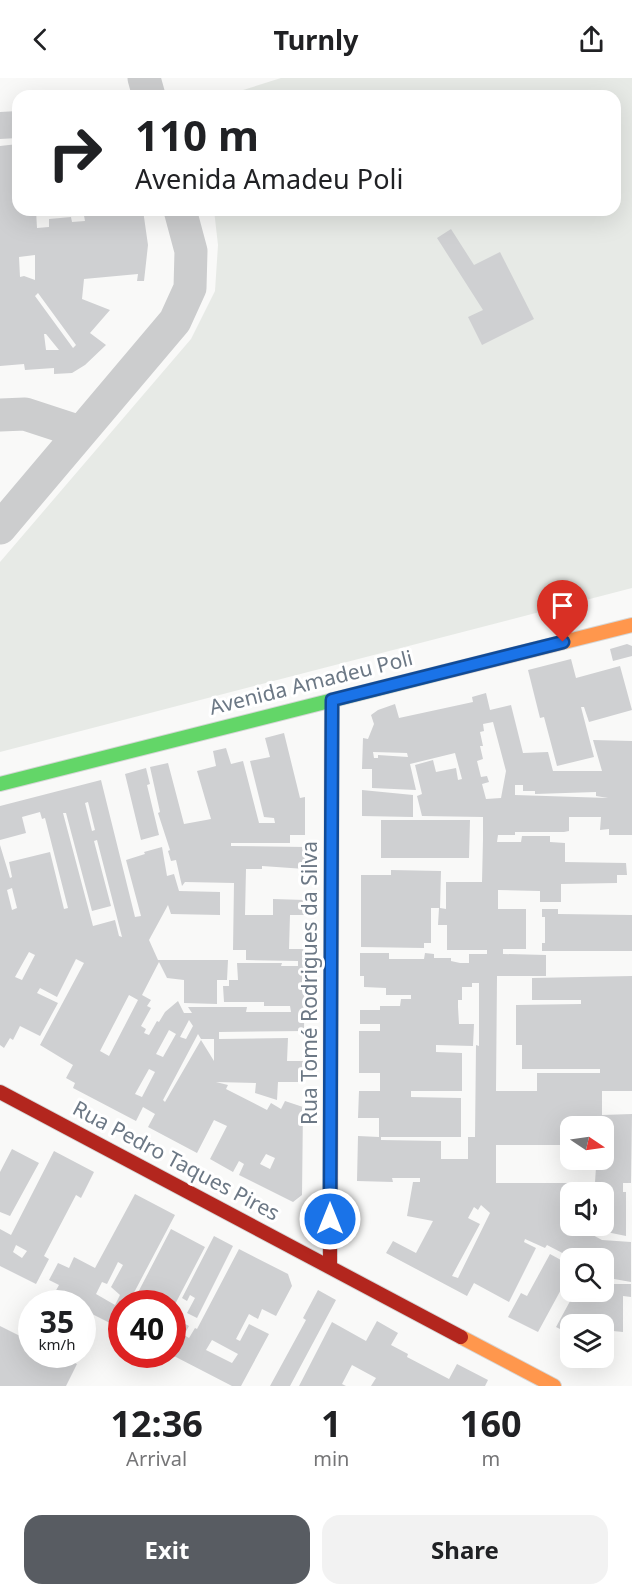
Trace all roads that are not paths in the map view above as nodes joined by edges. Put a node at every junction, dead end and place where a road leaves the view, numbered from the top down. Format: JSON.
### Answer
{"nodes":[{"id":1,"x":182,"y":216,"type":"edge"},
{"id":2,"x":0,"y":415,"type":"edge"},
{"id":3,"x":80,"y":432,"type":"junction"},
{"id":4,"x":0,"y":528,"type":"edge"},
{"id":5,"x":632,"y":625,"type":"edge"},
{"id":6,"x":332,"y":700,"type":"junction"},
{"id":7,"x":0,"y":783,"type":"edge"},
{"id":8,"x":0,"y":1092,"type":"edge"},
{"id":9,"x":330,"y":1266,"type":"junction"},
{"id":10,"x":554,"y":1386,"type":"edge"}],
"edges":[{"from":1,"to":3,"type":"street"},
{"from":2,"to":3,"type":"street"},
{"from":3,"to":4,"type":"street"},
{"from":5,"to":6,"type":"street","name":"Avenida Amadeu Poli"},
{"from":6,"to":7,"type":"street","name":"Avenida Amadeu Poli"},
{"from":6,"to":9,"type":"street","name":"Rua Tomé Rodrigues da Silva"},
{"from":8,"to":9,"type":"street","name":"Rua Pedro Taques Pires"},
{"from":9,"to":10,"type":"street","name":"Rua Pedro Taques Pires"}]}
